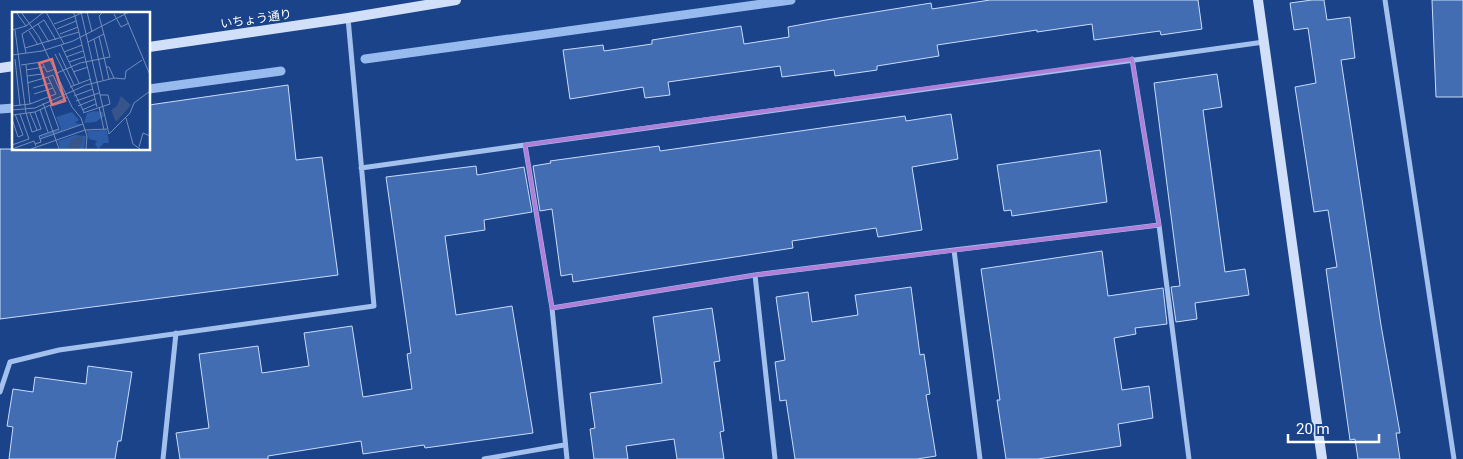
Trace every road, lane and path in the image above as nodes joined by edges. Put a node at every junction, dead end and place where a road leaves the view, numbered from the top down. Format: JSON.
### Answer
{"nodes":[{"id":1,"x":456,"y":0,"type":"edge"},
{"id":2,"x":1258,"y":0,"type":"edge"},
{"id":3,"x":1385,"y":0,"type":"edge"},
{"id":4,"x":348,"y":18,"type":"junction"},
{"id":5,"x":1264,"y":42,"type":"junction"},
{"id":6,"x":150,"y":47,"type":"edge"},
{"id":7,"x":1132,"y":59,"type":"junction"},
{"id":8,"x":526,"y":145,"type":"junction"},
{"id":9,"x":361,"y":168,"type":"junction"},
{"id":10,"x":1159,"y":225,"type":"junction"},
{"id":11,"x":954,"y":250,"type":"junction"},
{"id":12,"x":755,"y":275,"type":"junction"},
{"id":13,"x":552,"y":308,"type":"junction"},
{"id":14,"x":176,"y":333,"type":"junction"},
{"id":15,"x":0,"y":392,"type":"edge"},
{"id":16,"x":564,"y":446,"type":"junction"},
{"id":17,"x":163,"y":459,"type":"edge"},
{"id":18,"x":484,"y":459,"type":"edge"},
{"id":19,"x":567,"y":459,"type":"edge"},
{"id":20,"x":775,"y":459,"type":"edge"},
{"id":21,"x":980,"y":459,"type":"edge"},
{"id":22,"x":1189,"y":459,"type":"edge"},
{"id":23,"x":1322,"y":459,"type":"edge"},
{"id":24,"x":1454,"y":459,"type":"edge"}],
"edges":[{"from":1,"to":4,"type":"street","name":"いちょう通り"},
{"from":2,"to":5,"type":"street"},
{"from":3,"to":24,"type":"street"},
{"from":4,"to":6,"type":"street","name":"いちょう通り"},
{"from":4,"to":9,"type":"street"},
{"from":5,"to":7,"type":"street"},
{"from":5,"to":23,"type":"street"},
{"from":7,"to":8,"type":"street"},
{"from":7,"to":10,"type":"street"},
{"from":8,"to":9,"type":"street"},
{"from":8,"to":13,"type":"street"},
{"from":9,"to":14,"type":"street"},
{"from":10,"to":11,"type":"street"},
{"from":10,"to":22,"type":"street"},
{"from":11,"to":12,"type":"street"},
{"from":11,"to":21,"type":"street"},
{"from":12,"to":13,"type":"street"},
{"from":12,"to":20,"type":"street"},
{"from":13,"to":16,"type":"street"},
{"from":14,"to":15,"type":"street"},
{"from":14,"to":17,"type":"street"},
{"from":16,"to":18,"type":"street"},
{"from":16,"to":19,"type":"street"}]}
